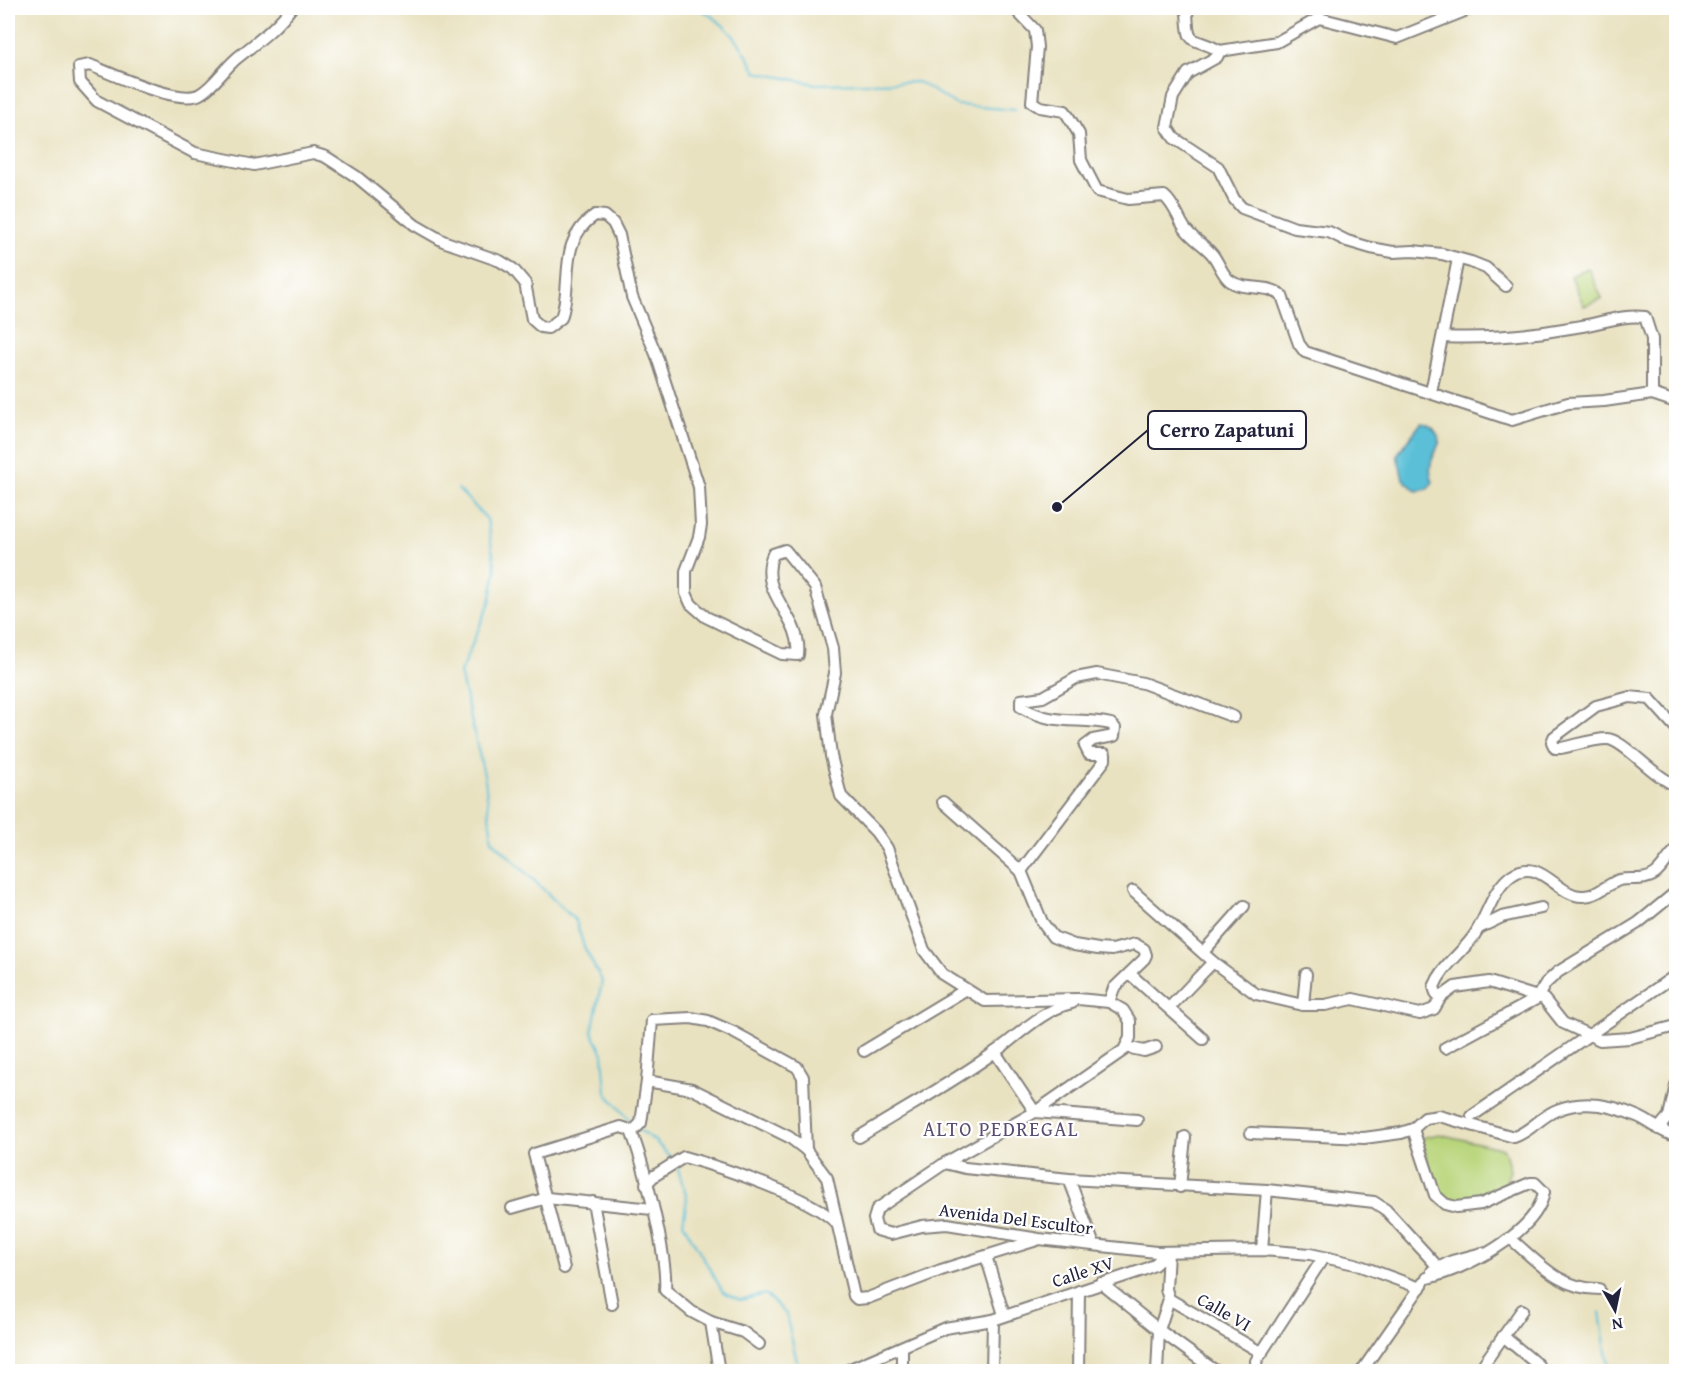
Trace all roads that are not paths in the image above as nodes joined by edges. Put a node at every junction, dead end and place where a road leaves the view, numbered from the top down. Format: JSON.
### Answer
{"nodes":[{"id":1,"x":291,"y":8,"type":"edge"},
{"id":2,"x":1014,"y":8,"type":"edge"},
{"id":3,"x":1186,"y":8,"type":"edge"},
{"id":4,"x":1472,"y":8,"type":"edge"},
{"id":5,"x":1220,"y":51,"type":"junction"},
{"id":6,"x":1458,"y":259,"type":"junction"},
{"id":7,"x":1506,"y":286,"type":"dead end"},
{"id":8,"x":1443,"y":338,"type":"junction"},
{"id":9,"x":1431,"y":392,"type":"junction"},
{"id":10,"x":1652,"y":394,"type":"junction"},
{"id":11,"x":1677,"y":402,"type":"edge"},
{"id":12,"x":1234,"y":717,"type":"dead end"},
{"id":13,"x":1677,"y":728,"type":"edge"},
{"id":14,"x":1677,"y":785,"type":"edge"},
{"id":15,"x":943,"y":802,"type":"dead end"},
{"id":16,"x":1677,"y":850,"type":"edge"},
{"id":17,"x":1022,"y":871,"type":"junction"},
{"id":18,"x":1133,"y":891,"type":"dead end"},
{"id":19,"x":1677,"y":892,"type":"edge"},
{"id":20,"x":1244,"y":906,"type":"dead end"},
{"id":21,"x":1541,"y":908,"type":"dead end"},
{"id":22,"x":1478,"y":928,"type":"junction"},
{"id":23,"x":1204,"y":951,"type":"junction"},
{"id":24,"x":1213,"y":962,"type":"junction"},
{"id":25,"x":1130,"y":974,"type":"junction"},
{"id":26,"x":1306,"y":974,"type":"dead end"},
{"id":27,"x":1677,"y":975,"type":"edge"},
{"id":28,"x":965,"y":990,"type":"junction"},
{"id":29,"x":1441,"y":997,"type":"junction"},
{"id":30,"x":1082,"y":999,"type":"junction"},
{"id":31,"x":1536,"y":999,"type":"junction"},
{"id":32,"x":1109,"y":1002,"type":"junction"},
{"id":33,"x":1304,"y":1005,"type":"junction"},
{"id":34,"x":1170,"y":1007,"type":"junction"},
{"id":35,"x":1677,"y":1026,"type":"edge"},
{"id":36,"x":1592,"y":1035,"type":"junction"},
{"id":37,"x":1203,"y":1039,"type":"dead end"},
{"id":38,"x":1126,"y":1047,"type":"junction"},
{"id":39,"x":1156,"y":1047,"type":"dead end"},
{"id":40,"x":1444,"y":1048,"type":"dead end"},
{"id":41,"x":864,"y":1051,"type":"dead end"},
{"id":42,"x":994,"y":1052,"type":"junction"},
{"id":43,"x":647,"y":1081,"type":"junction"},
{"id":44,"x":1677,"y":1085,"type":"edge"},
{"id":45,"x":1035,"y":1112,"type":"junction"},
{"id":46,"x":1472,"y":1116,"type":"dead end"},
{"id":47,"x":1137,"y":1120,"type":"dead end"},
{"id":48,"x":635,"y":1128,"type":"junction"},
{"id":49,"x":1413,"y":1129,"type":"junction"},
{"id":50,"x":1658,"y":1129,"type":"junction"},
{"id":51,"x":1251,"y":1133,"type":"dead end"},
{"id":52,"x":859,"y":1137,"type":"dead end"},
{"id":53,"x":1185,"y":1137,"type":"dead end"},
{"id":54,"x":1677,"y":1137,"type":"edge"},
{"id":55,"x":806,"y":1150,"type":"junction"},
{"id":56,"x":945,"y":1163,"type":"junction"},
{"id":57,"x":1069,"y":1179,"type":"junction"},
{"id":58,"x":646,"y":1185,"type":"junction"},
{"id":59,"x":1180,"y":1187,"type":"junction"},
{"id":60,"x":1267,"y":1190,"type":"junction"},
{"id":61,"x":547,"y":1198,"type":"junction"},
{"id":62,"x":593,"y":1202,"type":"junction"},
{"id":63,"x":512,"y":1208,"type":"dead end"},
{"id":64,"x":652,"y":1209,"type":"junction"},
{"id":65,"x":836,"y":1223,"type":"junction"},
{"id":66,"x":1039,"y":1239,"type":"junction"},
{"id":67,"x":1511,"y":1239,"type":"junction"},
{"id":68,"x":1094,"y":1245,"type":"junction"},
{"id":69,"x":1262,"y":1250,"type":"junction"},
{"id":70,"x":1168,"y":1252,"type":"junction"},
{"id":71,"x":1485,"y":1253,"type":"junction"},
{"id":72,"x":986,"y":1256,"type":"junction"},
{"id":73,"x":1323,"y":1257,"type":"junction"},
{"id":74,"x":564,"y":1268,"type":"dead end"},
{"id":75,"x":1438,"y":1268,"type":"junction"},
{"id":76,"x":1427,"y":1278,"type":"junction"},
{"id":77,"x":1101,"y":1283,"type":"junction"},
{"id":78,"x":1419,"y":1288,"type":"junction"},
{"id":79,"x":1599,"y":1289,"type":"dead end"},
{"id":80,"x":1079,"y":1291,"type":"junction"},
{"id":81,"x":1169,"y":1299,"type":"junction"},
{"id":82,"x":612,"y":1304,"type":"dead end"},
{"id":83,"x":1522,"y":1310,"type":"dead end"},
{"id":84,"x":1004,"y":1316,"type":"junction"},
{"id":85,"x":993,"y":1320,"type":"junction"},
{"id":86,"x":711,"y":1322,"type":"junction"},
{"id":87,"x":1159,"y":1330,"type":"junction"},
{"id":88,"x":1503,"y":1336,"type":"junction"},
{"id":89,"x":759,"y":1344,"type":"dead end"},
{"id":90,"x":902,"y":1348,"type":"junction"},
{"id":91,"x":1258,"y":1362,"type":"edge"},
{"id":92,"x":850,"y":1369,"type":"dead end"},
{"id":93,"x":719,"y":1371,"type":"edge"},
{"id":94,"x":902,"y":1371,"type":"edge"},
{"id":95,"x":992,"y":1371,"type":"edge"},
{"id":96,"x":1077,"y":1371,"type":"edge"},
{"id":97,"x":1157,"y":1371,"type":"edge"},
{"id":98,"x":1217,"y":1371,"type":"edge"},
{"id":99,"x":1248,"y":1371,"type":"edge"},
{"id":100,"x":1361,"y":1371,"type":"edge"},
{"id":101,"x":1478,"y":1371,"type":"edge"},
{"id":102,"x":1541,"y":1371,"type":"edge"}],
"edges":[{"from":1,"to":28,"type":"street"},
{"from":2,"to":9,"type":"street"},
{"from":3,"to":5,"type":"street"},
{"from":4,"to":5,"type":"street"},
{"from":5,"to":6,"type":"street"},
{"from":6,"to":7,"type":"street"},
{"from":6,"to":8,"type":"street"},
{"from":8,"to":9,"type":"street"},
{"from":8,"to":10,"type":"street"},
{"from":9,"to":10,"type":"street"},
{"from":10,"to":11,"type":"street"},
{"from":12,"to":17,"type":"street"},
{"from":13,"to":14,"type":"street"},
{"from":15,"to":17,"type":"street"},
{"from":16,"to":22,"type":"street"},
{"from":17,"to":25,"type":"street"},
{"from":18,"to":23,"type":"street"},
{"from":19,"to":31,"type":"street"},
{"from":20,"to":23,"type":"street"},
{"from":21,"to":22,"type":"street"},
{"from":22,"to":29,"type":"street"},
{"from":23,"to":24,"type":"street"},
{"from":24,"to":33,"type":"street"},
{"from":24,"to":34,"type":"street"},
{"from":25,"to":32,"type":"street"},
{"from":25,"to":34,"type":"street"},
{"from":26,"to":33,"type":"street"},
{"from":27,"to":36,"type":"street"},
{"from":28,"to":30,"type":"street"},
{"from":28,"to":41,"type":"street"},
{"from":29,"to":31,"type":"street"},
{"from":29,"to":33,"type":"street"},
{"from":30,"to":32,"type":"street"},
{"from":30,"to":42,"type":"street"},
{"from":31,"to":36,"type":"street"},
{"from":31,"to":40,"type":"street"},
{"from":32,"to":38,"type":"street"},
{"from":34,"to":37,"type":"street"},
{"from":35,"to":36,"type":"street"},
{"from":36,"to":46,"type":"street"},
{"from":38,"to":39,"type":"street"},
{"from":38,"to":45,"type":"street","name":"Avenida Del Escultor"},
{"from":42,"to":45,"type":"street"},
{"from":42,"to":52,"type":"street"},
{"from":43,"to":48,"type":"street"},
{"from":43,"to":55,"type":"street"},
{"from":43,"to":55,"type":"street"},
{"from":44,"to":50,"type":"street"},
{"from":45,"to":47,"type":"street"},
{"from":45,"to":56,"type":"street","name":"Avenida Del Escultor"},
{"from":48,"to":58,"type":"street"},
{"from":48,"to":61,"type":"street"},
{"from":49,"to":50,"type":"street"},
{"from":49,"to":51,"type":"street"},
{"from":49,"to":67,"type":"street"},
{"from":50,"to":54,"type":"street"},
{"from":53,"to":59,"type":"street"},
{"from":55,"to":65,"type":"street"},
{"from":56,"to":57,"type":"street"},
{"from":56,"to":66,"type":"street","name":"Avenida Del Escultor"},
{"from":57,"to":59,"type":"street"},
{"from":57,"to":68,"type":"street"},
{"from":58,"to":64,"type":"street"},
{"from":58,"to":65,"type":"street"},
{"from":59,"to":60,"type":"street"},
{"from":60,"to":69,"type":"street"},
{"from":60,"to":75,"type":"street"},
{"from":61,"to":62,"type":"street"},
{"from":61,"to":63,"type":"street"},
{"from":61,"to":74,"type":"street"},
{"from":62,"to":64,"type":"street"},
{"from":62,"to":82,"type":"street"},
{"from":64,"to":86,"type":"street"},
{"from":65,"to":72,"type":"street"},
{"from":66,"to":68,"type":"street","name":"Avenida Del Escultor"},
{"from":66,"to":72,"type":"street"},
{"from":67,"to":71,"type":"street"},
{"from":67,"to":79,"type":"street"},
{"from":68,"to":70,"type":"street","name":"Avenida Del Escultor"},
{"from":69,"to":70,"type":"street","name":"Avenida Del Escultor"},
{"from":69,"to":73,"type":"street","name":"Avenida Del Escultor"},
{"from":70,"to":77,"type":"street","name":"Calle XV"},
{"from":70,"to":81,"type":"street"},
{"from":71,"to":75,"type":"street"},
{"from":71,"to":76,"type":"street"},
{"from":72,"to":84,"type":"street"},
{"from":73,"to":78,"type":"street","name":"Avenida Del Escultor"},
{"from":73,"to":91,"type":"street"},
{"from":75,"to":76,"type":"street"},
{"from":76,"to":78,"type":"street"},
{"from":77,"to":80,"type":"street","name":"Calle XV"},
{"from":77,"to":87,"type":"street"},
{"from":78,"to":100,"type":"street"},
{"from":80,"to":84,"type":"street","name":"Calle XV"},
{"from":80,"to":96,"type":"street"},
{"from":81,"to":87,"type":"street"},
{"from":81,"to":91,"type":"street","name":"Calle VI"},
{"from":83,"to":88,"type":"street"},
{"from":84,"to":85,"type":"street","name":"Calle XV"},
{"from":85,"to":90,"type":"street"},
{"from":85,"to":95,"type":"street"},
{"from":86,"to":89,"type":"street"},
{"from":86,"to":93,"type":"street"},
{"from":87,"to":97,"type":"street"},
{"from":87,"to":98,"type":"street"},
{"from":88,"to":101,"type":"street"},
{"from":88,"to":102,"type":"street"},
{"from":90,"to":92,"type":"street"},
{"from":90,"to":94,"type":"street"},
{"from":91,"to":99,"type":"street"}]}
